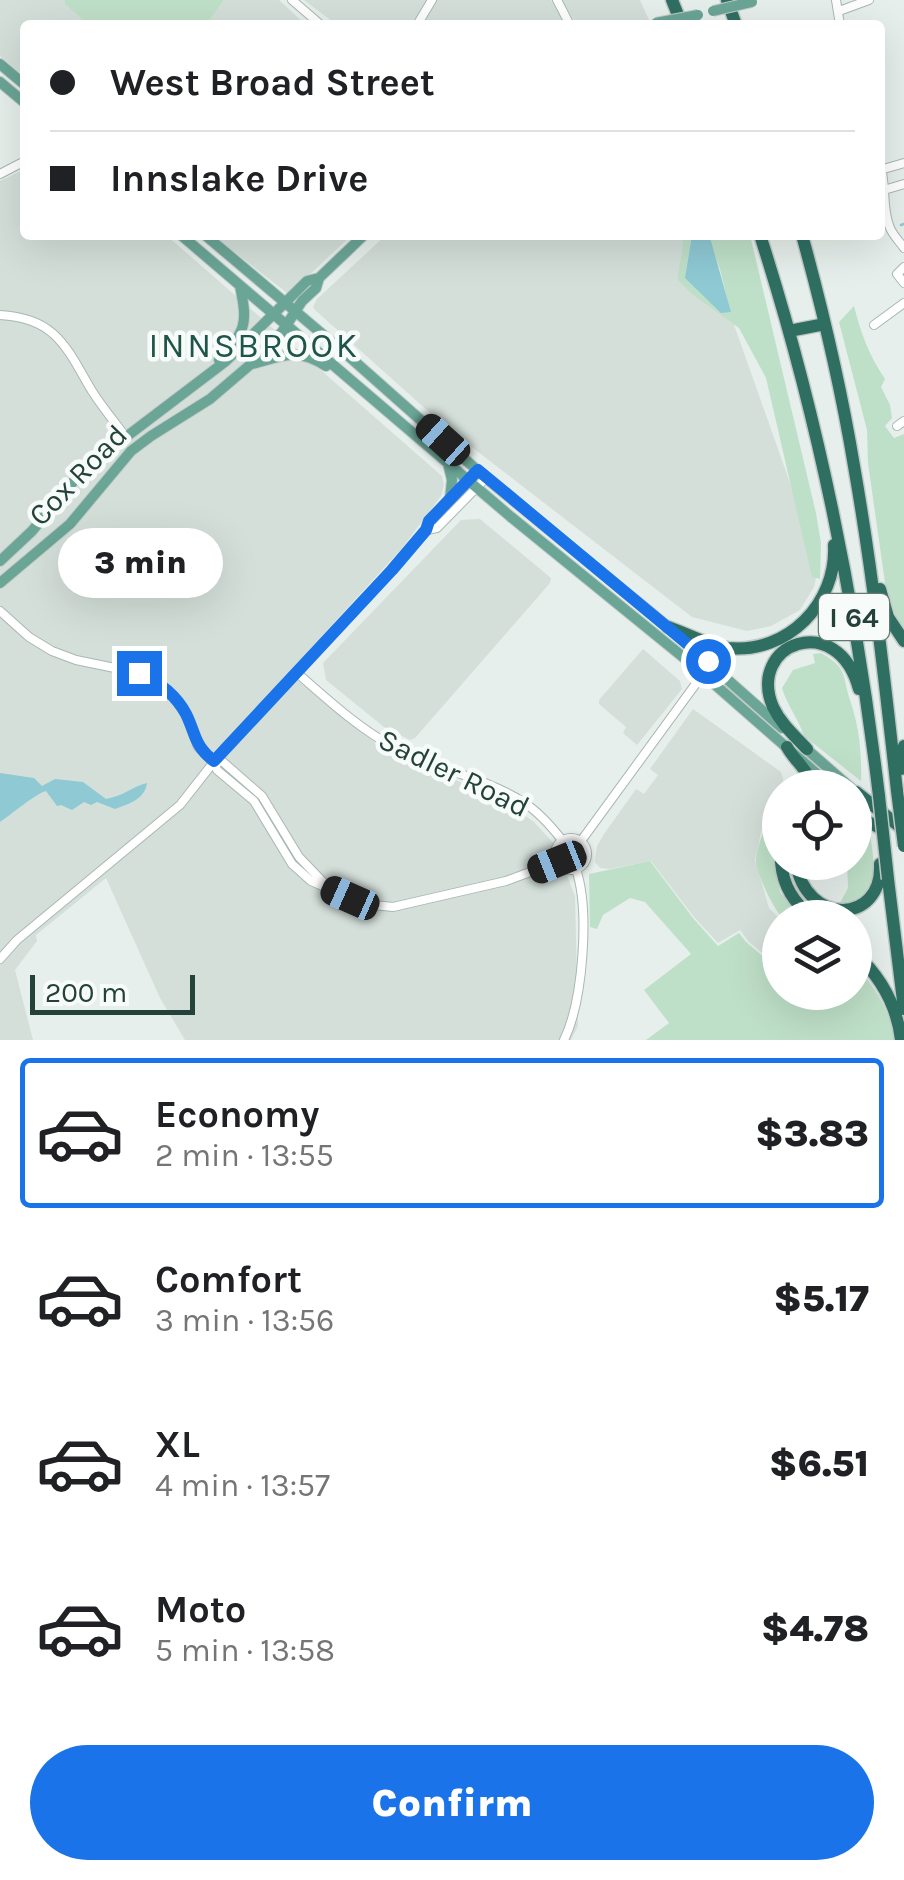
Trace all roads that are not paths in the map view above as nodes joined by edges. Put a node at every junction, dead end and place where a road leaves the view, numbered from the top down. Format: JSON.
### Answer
{"nodes":[{"id":1,"x":292,"y":0,"type":"edge"},
{"id":2,"x":836,"y":0,"type":"edge"},
{"id":3,"x":870,"y":0,"type":"edge"},
{"id":4,"x":756,"y":1,"type":"edge"},
{"id":5,"x":839,"y":11,"type":"junction"},
{"id":6,"x":316,"y":20,"type":"edge"},
{"id":7,"x":670,"y":20,"type":"edge"},
{"id":8,"x":840,"y":20,"type":"edge"},
{"id":9,"x":0,"y":64,"type":"edge"},
{"id":10,"x":20,"y":82,"type":"edge"},
{"id":11,"x":885,"y":212,"type":"edge"},
{"id":12,"x":187,"y":240,"type":"edge"},
{"id":13,"x":211,"y":240,"type":"edge"},
{"id":14,"x":359,"y":240,"type":"edge"},
{"id":15,"x":762,"y":240,"type":"edge"},
{"id":16,"x":803,"y":240,"type":"edge"},
{"id":17,"x":904,"y":248,"type":"edge"},
{"id":18,"x":904,"y":268,"type":"edge"},
{"id":19,"x":318,"y":278,"type":"junction"},
{"id":20,"x":904,"y":283,"type":"edge"},
{"id":21,"x":240,"y":285,"type":"junction"},
{"id":22,"x":286,"y":302,"type":"junction"},
{"id":23,"x":904,"y":303,"type":"edge"},
{"id":24,"x":296,"y":311,"type":"junction"},
{"id":25,"x":0,"y":314,"type":"edge"},
{"id":26,"x":274,"y":314,"type":"junction"},
{"id":27,"x":825,"y":324,"type":"junction"},
{"id":28,"x":287,"y":325,"type":"junction"},
{"id":29,"x":874,"y":325,"type":"dead end"},
{"id":30,"x":789,"y":331,"type":"junction"},
{"id":31,"x":251,"y":364,"type":"junction"},
{"id":32,"x":339,"y":369,"type":"junction"},
{"id":33,"x":204,"y":378,"type":"junction"},
{"id":34,"x":140,"y":426,"type":"junction"},
{"id":35,"x":126,"y":436,"type":"junction"},
{"id":36,"x":131,"y":452,"type":"junction"},
{"id":37,"x":448,"y":462,"type":"junction"},
{"id":38,"x":823,"y":463,"type":"junction"},
{"id":39,"x":482,"y":474,"type":"junction"},
{"id":40,"x":472,"y":483,"type":"junction"},
{"id":41,"x":450,"y":499,"type":"junction"},
{"id":42,"x":862,"y":515,"type":"junction"},
{"id":43,"x":426,"y":530,"type":"junction"},
{"id":44,"x":0,"y":561,"type":"edge"},
{"id":45,"x":0,"y":583,"type":"edge"},
{"id":46,"x":0,"y":611,"type":"edge"},
{"id":47,"x":668,"y":627,"type":"junction"},
{"id":48,"x":904,"y":641,"type":"edge"},
{"id":49,"x":296,"y":672,"type":"junction"},
{"id":50,"x":703,"y":674,"type":"junction"},
{"id":51,"x":904,"y":746,"type":"edge"},
{"id":52,"x":787,"y":747,"type":"junction"},
{"id":53,"x":807,"y":750,"type":"junction"},
{"id":54,"x":874,"y":754,"type":"junction"},
{"id":55,"x":214,"y":761,"type":"junction"},
{"id":56,"x":804,"y":770,"type":"edge"},
{"id":57,"x":813,"y":770,"type":"edge"},
{"id":58,"x":830,"y":770,"type":"edge"},
{"id":59,"x":902,"y":793,"type":"edge"},
{"id":60,"x":879,"y":796,"type":"junction"},
{"id":61,"x":872,"y":805,"type":"edge"},
{"id":62,"x":872,"y":822,"type":"edge"},
{"id":63,"x":872,"y":824,"type":"edge"},
{"id":64,"x":878,"y":827,"type":"junction"},
{"id":65,"x":904,"y":832,"type":"edge"},
{"id":66,"x":562,"y":840,"type":"junction"},
{"id":67,"x":581,"y":840,"type":"junction"},
{"id":68,"x":904,"y":848,"type":"edge"},
{"id":69,"x":557,"y":862,"type":"junction"},
{"id":70,"x":576,"y":869,"type":"junction"},
{"id":71,"x":799,"y":880,"type":"edge"},
{"id":72,"x":0,"y":959,"type":"edge"},
{"id":73,"x":872,"y":974,"type":"edge"},
{"id":74,"x":904,"y":1009,"type":"edge"},
{"id":75,"x":567,"y":1039,"type":"edge"},
{"id":76,"x":902,"y":1040,"type":"edge"}],
"edges":[{"from":1,"to":6,"type":"street"},
{"from":2,"to":5,"type":"street"},
{"from":3,"to":5,"type":"street"},
{"from":4,"to":7,"type":"main road","bridge":true},
{"from":5,"to":8,"type":"street"},
{"from":9,"to":10,"type":"main road"},
{"from":11,"to":17,"type":"street"},
{"from":12,"to":21,"type":"main road"},
{"from":13,"to":22,"type":"main road"},
{"from":14,"to":19,"type":"main road","name":"Cox Road"},
{"from":15,"to":30,"type":"highway","number":"I 64"},
{"from":16,"to":27,"type":"highway","number":"I 64"},
{"from":18,"to":20,"type":"street"},
{"from":19,"to":22,"type":"main road","name":"Cox Road"},
{"from":19,"to":24,"type":"main road","name":"Cox Road"},
{"from":21,"to":26,"type":"main road"},
{"from":21,"to":33,"type":"main road"},
{"from":22,"to":24,"type":"main road"},
{"from":22,"to":26,"type":"main road","name":"Cox Road"},
{"from":23,"to":29,"type":"street"},
{"from":24,"to":28,"type":"main road","name":"Cox Road"},
{"from":24,"to":39,"type":"main road"},
{"from":25,"to":35,"type":"street"},
{"from":26,"to":28,"type":"main road"},
{"from":26,"to":33,"type":"main road","name":"Cox Road"},
{"from":27,"to":30,"type":"highway"},
{"from":27,"to":42,"type":"highway","number":"I 64"},
{"from":28,"to":31,"type":"main road","name":"Cox Road"},
{"from":28,"to":32,"type":"main road"},
{"from":30,"to":38,"type":"highway","number":"I 64"},
{"from":31,"to":32,"type":"main road"},
{"from":31,"to":36,"type":"main road","name":"Cox Road"},
{"from":32,"to":37,"type":"main road"},
{"from":33,"to":34,"type":"main road","name":"Cox Road"},
{"from":34,"to":35,"type":"main road","name":"Cox Road"},
{"from":34,"to":36,"type":"main road"},
{"from":35,"to":36,"type":"main road"},
{"from":35,"to":44,"type":"main road","name":"Cox Road"},
{"from":36,"to":45,"type":"main road","name":"Cox Road"},
{"from":37,"to":40,"type":"main road"},
{"from":37,"to":41,"type":"main road"},
{"from":38,"to":47,"type":"highway"},
{"from":38,"to":54,"type":"highway","number":"I 64"},
{"from":39,"to":40,"type":"street"},
{"from":39,"to":47,"type":"main road"},
{"from":40,"to":41,"type":"street"},
{"from":40,"to":43,"type":"street"},
{"from":40,"to":50,"type":"main road"},
{"from":41,"to":43,"type":"street"},
{"from":42,"to":48,"type":"highway"},
{"from":42,"to":59,"type":"highway","number":"I 64"},
{"from":43,"to":49,"type":"street"},
{"from":46,"to":55,"type":"street"},
{"from":47,"to":53,"type":"main road"},
{"from":49,"to":55,"type":"street"},
{"from":49,"to":66,"type":"street","name":"Sadler Road"},
{"from":50,"to":52,"type":"main road"},
{"from":50,"to":67,"type":"street"},
{"from":51,"to":59,"type":"highway"},
{"from":52,"to":56,"type":"highway"},
{"from":52,"to":57,"type":"main road"},
{"from":53,"to":54,"type":"highway"},
{"from":53,"to":58,"type":"main road"},
{"from":54,"to":60,"type":"highway","number":"I 64"},
{"from":55,"to":69,"type":"street"},
{"from":55,"to":72,"type":"street"},
{"from":59,"to":68,"type":"highway","number":"I 64","bridge":true},
{"from":60,"to":71,"type":"highway","bridge":true},
{"from":60,"to":74,"type":"highway","number":"I 64","bridge":true},
{"from":61,"to":65,"type":"highway"},
{"from":62,"to":64,"type":"main road"},
{"from":63,"to":64,"type":"highway"},
{"from":64,"to":68,"type":"main road"},
{"from":66,"to":67,"type":"street"},
{"from":66,"to":69,"type":"street"},
{"from":67,"to":70,"type":"street"},
{"from":69,"to":70,"type":"street"},
{"from":70,"to":75,"type":"street"},
{"from":73,"to":76,"type":"highway"}]}
